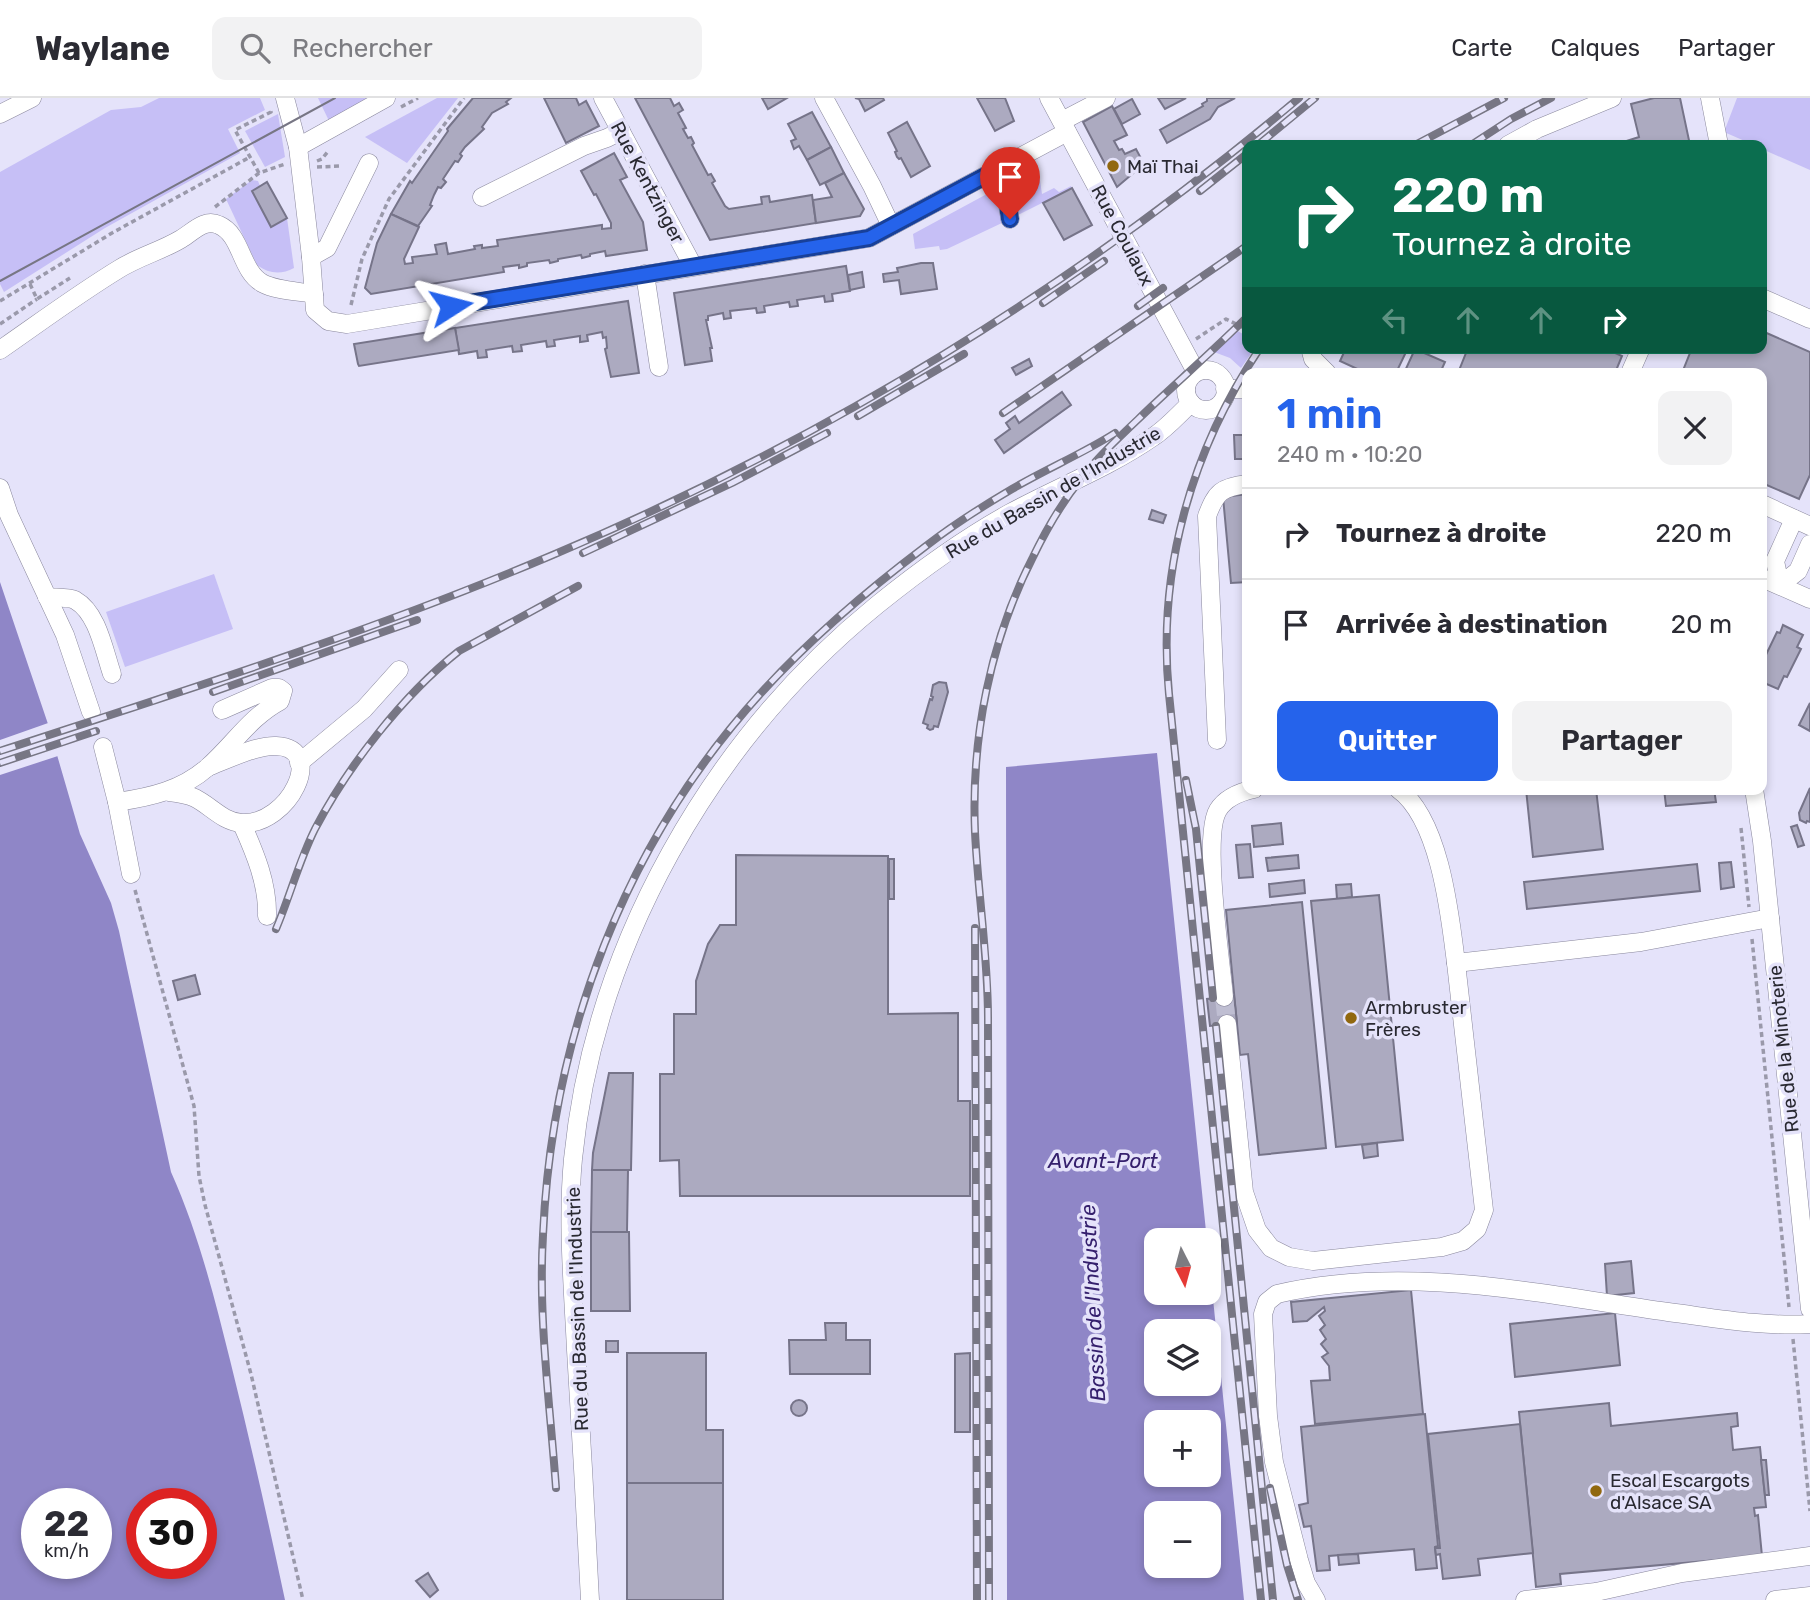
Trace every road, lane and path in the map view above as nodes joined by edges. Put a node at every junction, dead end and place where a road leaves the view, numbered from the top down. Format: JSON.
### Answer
{"nodes":[{"id":1,"x":32,"y":98,"type":"edge"},
{"id":2,"x":285,"y":98,"type":"edge"},
{"id":3,"x":386,"y":98,"type":"edge"},
{"id":4,"x":464,"y":98,"type":"edge"},
{"id":5,"x":603,"y":98,"type":"edge"},
{"id":6,"x":824,"y":98,"type":"edge"},
{"id":7,"x":1049,"y":98,"type":"edge"},
{"id":8,"x":1105,"y":98,"type":"edge"},
{"id":9,"x":1612,"y":98,"type":"edge"},
{"id":10,"x":1710,"y":98,"type":"edge"},
{"id":11,"x":271,"y":112,"type":"dead end"},
{"id":12,"x":0,"y":114,"type":"edge"},
{"id":13,"x":1065,"y":127,"type":"junction"},
{"id":14,"x":621,"y":131,"type":"junction"},
{"id":15,"x":1517,"y":140,"type":"edge"},
{"id":16,"x":1718,"y":140,"type":"edge"},
{"id":17,"x":298,"y":147,"type":"junction"},
{"id":18,"x":250,"y":157,"type":"junction"},
{"id":19,"x":369,"y":163,"type":"dead end"},
{"id":20,"x":284,"y":164,"type":"dead end"},
{"id":21,"x":1002,"y":167,"type":"junction"},
{"id":22,"x":482,"y":197,"type":"dead end"},
{"id":23,"x":1010,"y":219,"type":"dead end"},
{"id":24,"x":891,"y":226,"type":"junction"},
{"id":25,"x":311,"y":257,"type":"junction"},
{"id":26,"x":693,"y":265,"type":"junction"},
{"id":27,"x":645,"y":274,"type":"junction"},
{"id":28,"x":69,"y":278,"type":"dead end"},
{"id":29,"x":30,"y":284,"type":"junction"},
{"id":30,"x":37,"y":299,"type":"junction"},
{"id":31,"x":1767,"y":300,"type":"edge"},
{"id":32,"x":0,"y":301,"type":"edge"},
{"id":33,"x":314,"y":302,"type":"junction"},
{"id":34,"x":1810,"y":319,"type":"edge"},
{"id":35,"x":0,"y":324,"type":"edge"},
{"id":36,"x":347,"y":324,"type":"junction"},
{"id":37,"x":1242,"y":327,"type":"edge"},
{"id":38,"x":1190,"y":343,"type":"dead end"},
{"id":39,"x":0,"y":350,"type":"edge"},
{"id":40,"x":1312,"y":354,"type":"edge"},
{"id":41,"x":659,"y":367,"type":"dead end"},
{"id":42,"x":1322,"y":368,"type":"edge"},
{"id":43,"x":1196,"y":372,"type":"junction"},
{"id":44,"x":1226,"y":389,"type":"junction"},
{"id":45,"x":1242,"y":389,"type":"edge"},
{"id":46,"x":1191,"y":403,"type":"junction"},
{"id":47,"x":1242,"y":484,"type":"edge"},
{"id":48,"x":0,"y":488,"type":"edge"},
{"id":49,"x":1767,"y":506,"type":"edge"},
{"id":50,"x":1805,"y":521,"type":"edge"},
{"id":51,"x":1810,"y":544,"type":"edge"},
{"id":52,"x":1767,"y":580,"type":"edge"},
{"id":53,"x":1780,"y":585,"type":"junction"},
{"id":54,"x":47,"y":597,"type":"junction"},
{"id":55,"x":1810,"y":599,"type":"edge"},
{"id":56,"x":399,"y":670,"type":"dead end"},
{"id":57,"x":111,"y":674,"type":"dead end"},
{"id":58,"x":222,"y":710,"type":"dead end"},
{"id":59,"x":91,"y":712,"type":"dead end"},
{"id":60,"x":1217,"y":740,"type":"dead end"},
{"id":61,"x":103,"y":747,"type":"dead end"},
{"id":62,"x":299,"y":763,"type":"junction"},
{"id":63,"x":208,"y":767,"type":"junction"},
{"id":64,"x":169,"y":792,"type":"junction"},
{"id":65,"x":1242,"y":792,"type":"edge"},
{"id":66,"x":1403,"y":795,"type":"edge"},
{"id":67,"x":1755,"y":795,"type":"edge"},
{"id":68,"x":117,"y":802,"type":"junction"},
{"id":69,"x":242,"y":824,"type":"junction"},
{"id":70,"x":1741,"y":828,"type":"dead end"},
{"id":71,"x":131,"y":874,"type":"joint"},
{"id":72,"x":267,"y":916,"type":"dead end"},
{"id":73,"x":1770,"y":918,"type":"junction"},
{"id":74,"x":1751,"y":922,"type":"junction"},
{"id":75,"x":1457,"y":962,"type":"junction"},
{"id":76,"x":1224,"y":997,"type":"tunnel mouth"},
{"id":77,"x":1227,"y":1024,"type":"tunnel mouth"},
{"id":78,"x":1810,"y":1309,"type":"edge"},
{"id":79,"x":1810,"y":1324,"type":"edge"},
{"id":80,"x":1791,"y":1325,"type":"junction"},
{"id":81,"x":1810,"y":1511,"type":"edge"},
{"id":82,"x":1810,"y":1556,"type":"edge"},
{"id":83,"x":1810,"y":1596,"type":"edge"},
{"id":84,"x":303,"y":1600,"type":"edge"},
{"id":85,"x":590,"y":1600,"type":"edge"},
{"id":86,"x":1316,"y":1600,"type":"edge"},
{"id":87,"x":1525,"y":1600,"type":"edge"},
{"id":88,"x":1775,"y":1600,"type":"edge"}],
"edges":[{"from":1,"to":12,"type":"street"},
{"from":2,"to":17,"type":"street"},
{"from":3,"to":17,"type":"street"},
{"from":4,"to":36,"type":"path"},
{"from":5,"to":14,"type":"street","name":"Rue Kentzinger"},
{"from":6,"to":24,"type":"street"},
{"from":7,"to":13,"type":"street","name":"Rue Coulaux"},
{"from":8,"to":13,"type":"street"},
{"from":9,"to":15,"type":"street"},
{"from":10,"to":16,"type":"street"},
{"from":11,"to":18,"type":"path"},
{"from":13,"to":21,"type":"street"},
{"from":13,"to":43,"type":"street","name":"Rue Coulaux"},
{"from":14,"to":22,"type":"street"},
{"from":14,"to":26,"type":"street","name":"Rue Kentzinger"},
{"from":17,"to":25,"type":"street"},
{"from":18,"to":20,"type":"path"},
{"from":18,"to":29,"type":"path"},
{"from":19,"to":25,"type":"street"},
{"from":21,"to":23,"type":"street"},
{"from":21,"to":24,"type":"street"},
{"from":24,"to":26,"type":"street"},
{"from":25,"to":33,"type":"street"},
{"from":26,"to":27,"type":"street"},
{"from":27,"to":36,"type":"street"},
{"from":27,"to":41,"type":"street"},
{"from":28,"to":30,"type":"path"},
{"from":29,"to":30,"type":"path"},
{"from":29,"to":32,"type":"path"},
{"from":30,"to":35,"type":"path"},
{"from":31,"to":34,"type":"street"},
{"from":33,"to":36,"type":"street"},
{"from":33,"to":39,"type":"street"},
{"from":37,"to":38,"type":"path"},
{"from":40,"to":42,"type":"street"},
{"from":43,"to":44,"type":"street"},
{"from":43,"to":46,"type":"street"},
{"from":44,"to":45,"type":"street"},
{"from":44,"to":46,"type":"street"},
{"from":46,"to":85,"type":"street","name":"Rue du Bassin de l'Industrie"},
{"from":47,"to":60,"type":"street"},
{"from":48,"to":54,"type":"street"},
{"from":49,"to":50,"type":"street"},
{"from":50,"to":53,"type":"street"},
{"from":51,"to":53,"type":"street"},
{"from":52,"to":53,"type":"street"},
{"from":53,"to":55,"type":"street"},
{"from":54,"to":57,"type":"street"},
{"from":54,"to":59,"type":"street"},
{"from":56,"to":62,"type":"street"},
{"from":58,"to":63,"type":"street"},
{"from":61,"to":68,"type":"street"},
{"from":62,"to":63,"type":"street"},
{"from":62,"to":69,"type":"street"},
{"from":63,"to":64,"type":"street"},
{"from":64,"to":68,"type":"street"},
{"from":64,"to":69,"type":"street"},
{"from":65,"to":76,"type":"street"},
{"from":66,"to":75,"type":"street"},
{"from":67,"to":73,"type":"street","name":"Rue de la Minoterie"},
{"from":68,"to":71,"type":"street"},
{"from":69,"to":72,"type":"street"},
{"from":70,"to":74,"type":"path"},
{"from":71,"to":84,"type":"path"},
{"from":73,"to":74,"type":"street"},
{"from":73,"to":78,"type":"street","name":"Rue de la Minoterie"},
{"from":74,"to":75,"type":"street"},
{"from":74,"to":80,"type":"path"},
{"from":75,"to":77,"type":"street"},
{"from":79,"to":80,"type":"street"},
{"from":80,"to":81,"type":"path"},
{"from":80,"to":86,"type":"street"},
{"from":82,"to":87,"type":"street"},
{"from":83,"to":88,"type":"street"}]}
